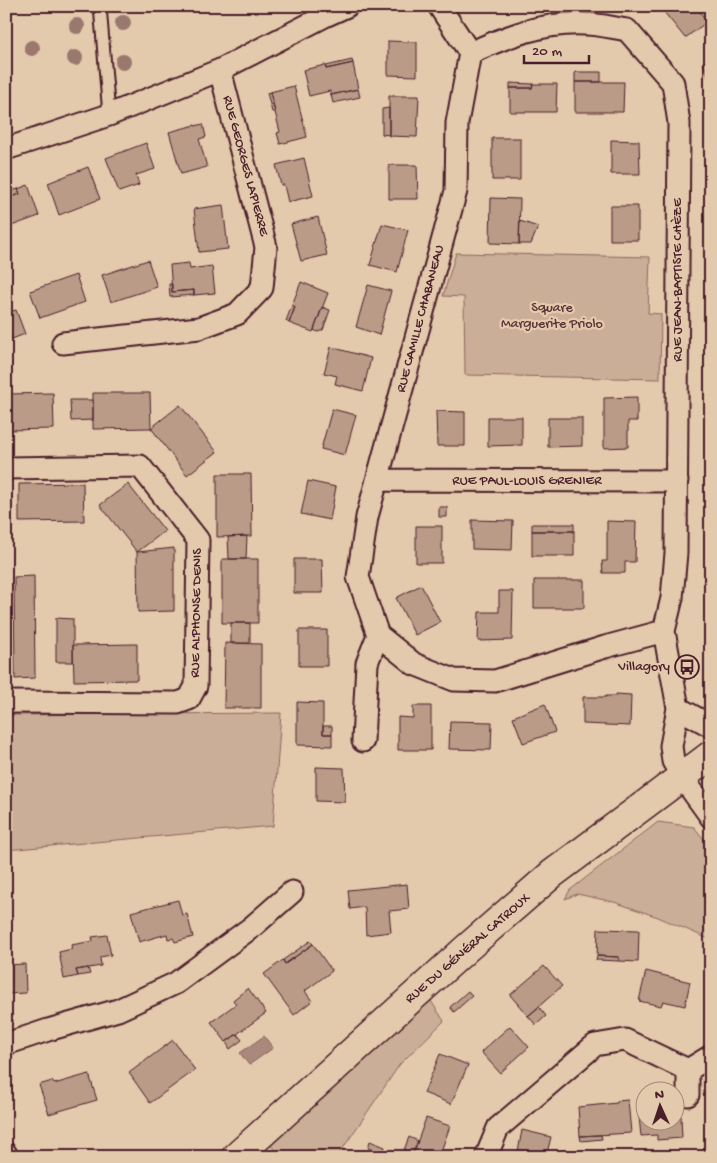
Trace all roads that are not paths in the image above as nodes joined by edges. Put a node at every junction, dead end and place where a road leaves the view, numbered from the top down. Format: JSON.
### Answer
{"nodes":[{"id":1,"x":100,"y":6,"type":"edge"},
{"id":2,"x":347,"y":6,"type":"edge"},
{"id":3,"x":439,"y":6,"type":"edge"},
{"id":4,"x":330,"y":11,"type":"edge"},
{"id":5,"x":470,"y":53,"type":"junction"},
{"id":6,"x":220,"y":70,"type":"junction"},
{"id":7,"x":109,"y":114,"type":"junction"},
{"id":8,"x":6,"y":149,"type":"edge"},
{"id":9,"x":63,"y":343,"type":"dead end"},
{"id":10,"x":6,"y":468,"type":"edge"},
{"id":11,"x":377,"y":480,"type":"junction"},
{"id":12,"x":676,"y":481,"type":"junction"},
{"id":13,"x":664,"y":631,"type":"junction"},
{"id":14,"x":378,"y":635,"type":"junction"},
{"id":15,"x":6,"y":702,"type":"edge"},
{"id":16,"x":678,"y":708,"type":"junction"},
{"id":17,"x":711,"y":726,"type":"edge"},
{"id":18,"x":363,"y":741,"type":"dead end"},
{"id":19,"x":711,"y":755,"type":"edge"},
{"id":20,"x":682,"y":777,"type":"junction"},
{"id":21,"x":711,"y":817,"type":"edge"},
{"id":22,"x":292,"y":892,"type":"dead end"},
{"id":23,"x":6,"y":1044,"type":"edge"},
{"id":24,"x":711,"y":1056,"type":"edge"},
{"id":25,"x":688,"y":1070,"type":"junction"},
{"id":26,"x":688,"y":1095,"type":"dead end"},
{"id":27,"x":236,"y":1157,"type":"edge"},
{"id":28,"x":486,"y":1157,"type":"edge"}],
"edges":[{"from":1,"to":7,"type":"lane"},
{"from":2,"to":4,"type":"street"},
{"from":3,"to":5,"type":"street"},
{"from":4,"to":6,"type":"street"},
{"from":5,"to":11,"type":"street","name":"RUE CAMILLE CHABANEAU"},
{"from":5,"to":12,"type":"street","name":"RUE JEAN-BAPTISTE CHÈZE"},
{"from":6,"to":7,"type":"street"},
{"from":6,"to":9,"type":"street","name":"RUE GEORGES LAPIERRE"},
{"from":7,"to":8,"type":"street"},
{"from":10,"to":15,"type":"street","name":"RUE ALPHONSE DENIS"},
{"from":11,"to":12,"type":"street","name":"RUE PAUL-LOUIS GRENIER"},
{"from":11,"to":14,"type":"street","name":"RUE CAMILLE CHABANEAU"},
{"from":12,"to":13,"type":"street","name":"RUE JEAN-BAPTISTE CHÈZE"},
{"from":13,"to":14,"type":"street"},
{"from":13,"to":16,"type":"street","name":"RUE JEAN-BAPTISTE CHÈZE"},
{"from":14,"to":18,"type":"street"},
{"from":16,"to":17,"type":"street"},
{"from":16,"to":20,"type":"street","name":"RUE JEAN-BAPTISTE CHÈZE"},
{"from":19,"to":20,"type":"street","name":"RUE DU GÉNÉRAL CATROUX"},
{"from":20,"to":21,"type":"street","name":"RUE JEAN-BAPTISTE CHÈZE"},
{"from":20,"to":27,"type":"street","name":"RUE DU GÉNÉRAL CATROUX"},
{"from":22,"to":23,"type":"street"},
{"from":24,"to":25,"type":"street"},
{"from":25,"to":26,"type":"street"},
{"from":25,"to":28,"type":"street"}]}
